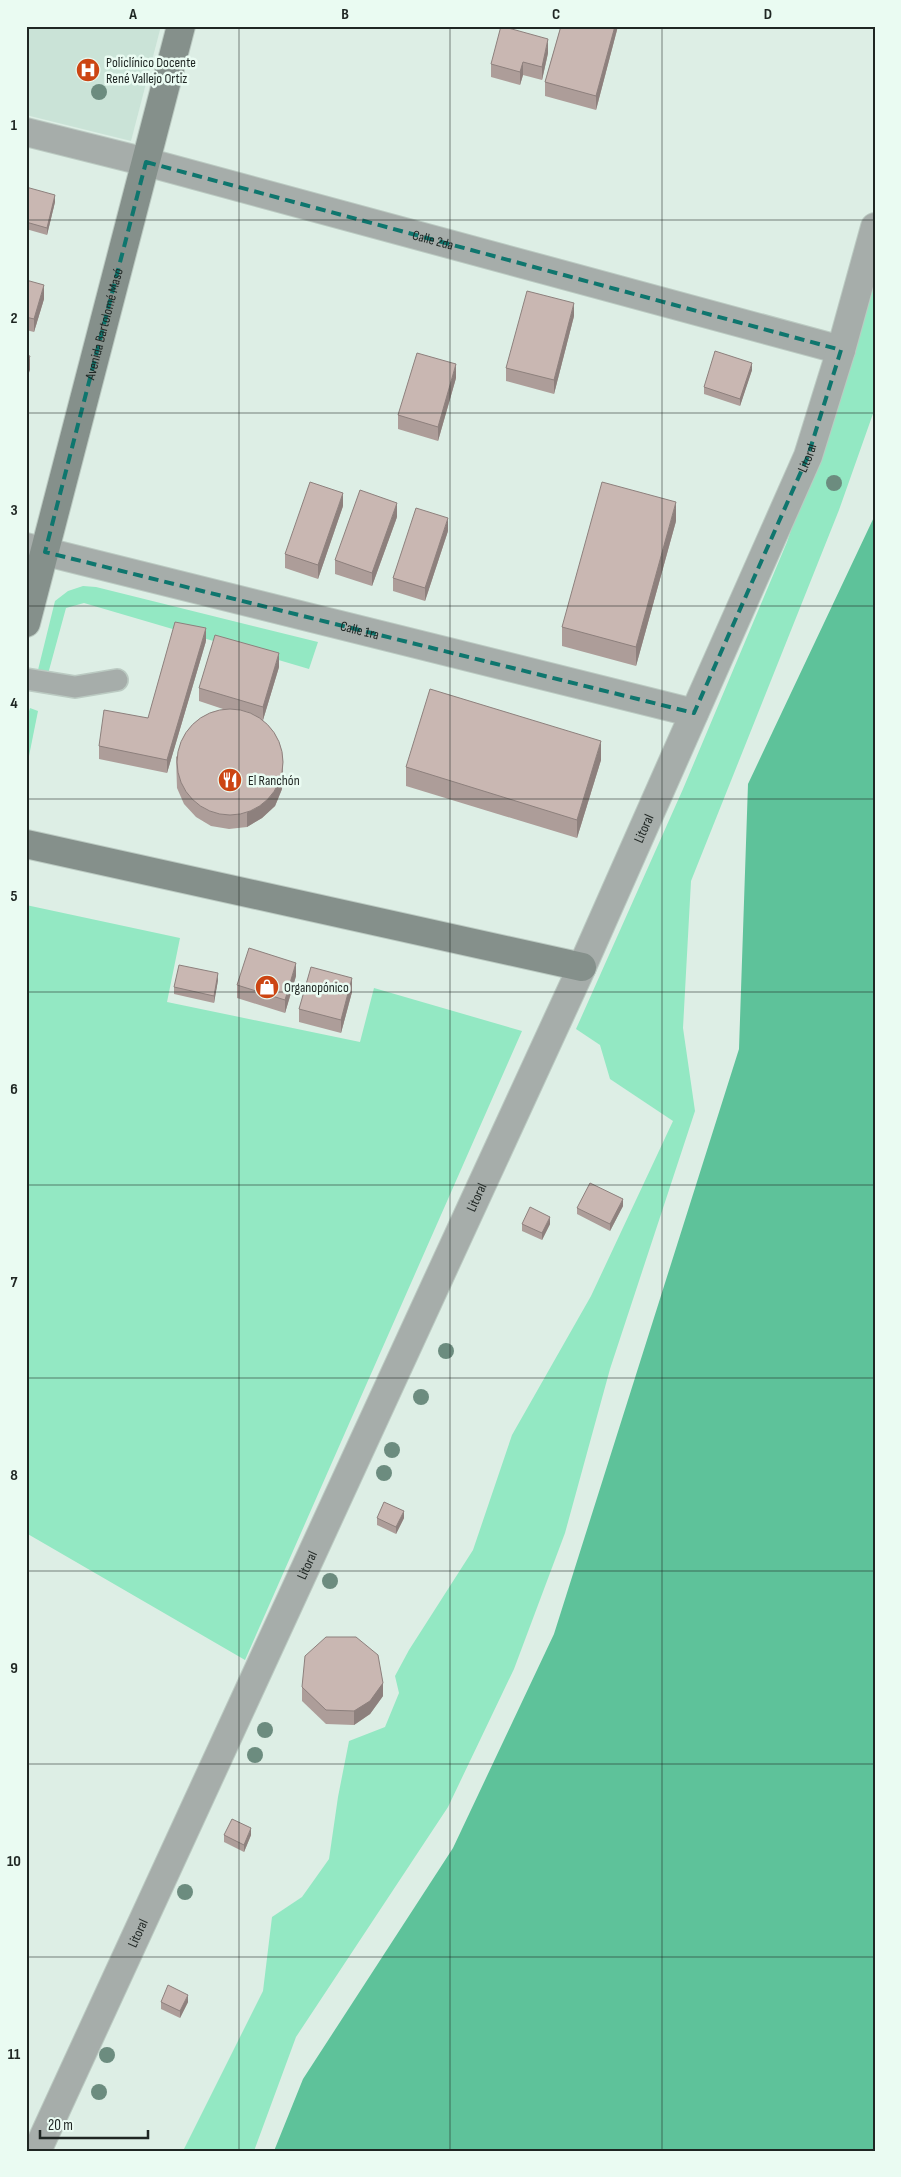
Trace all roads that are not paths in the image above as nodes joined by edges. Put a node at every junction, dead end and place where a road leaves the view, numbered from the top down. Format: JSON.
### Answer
{"nodes":[{"id":1,"x":181,"y":26,"type":"edge"},
{"id":2,"x":26,"y":132,"type":"edge"},
{"id":3,"x":146,"y":162,"type":"junction"},
{"id":4,"x":875,"y":227,"type":"edge"},
{"id":5,"x":841,"y":350,"type":"junction"},
{"id":6,"x":36,"y":550,"type":"edge"},
{"id":7,"x":26,"y":623,"type":"edge"},
{"id":8,"x":26,"y":679,"type":"edge"},
{"id":9,"x":117,"y":680,"type":"dead end"},
{"id":10,"x":694,"y":713,"type":"junction"},
{"id":11,"x":26,"y":844,"type":"edge"},
{"id":12,"x":582,"y":967,"type":"junction"},
{"id":13,"x":37,"y":2151,"type":"edge"}],
"edges":[{"from":1,"to":3,"type":"main road","name":"Avenida Bartolomé Masó"},
{"from":2,"to":3,"type":"street","name":"Calle 2da"},
{"from":3,"to":5,"type":"street","name":"Calle 2da"},
{"from":3,"to":6,"type":"main road","name":"Avenida Bartolomé Masó"},
{"from":4,"to":5,"type":"street","name":"Litoral"},
{"from":5,"to":10,"type":"street","name":"Litoral"},
{"from":6,"to":7,"type":"main road","name":"Avenida Bartolomé Masó"},
{"from":6,"to":10,"type":"street","name":"Calle 1ra"},
{"from":8,"to":9,"type":"lane"},
{"from":10,"to":12,"type":"street","name":"Litoral"},
{"from":11,"to":12,"type":"main road"},
{"from":12,"to":13,"type":"street","name":"Litoral"}]}
